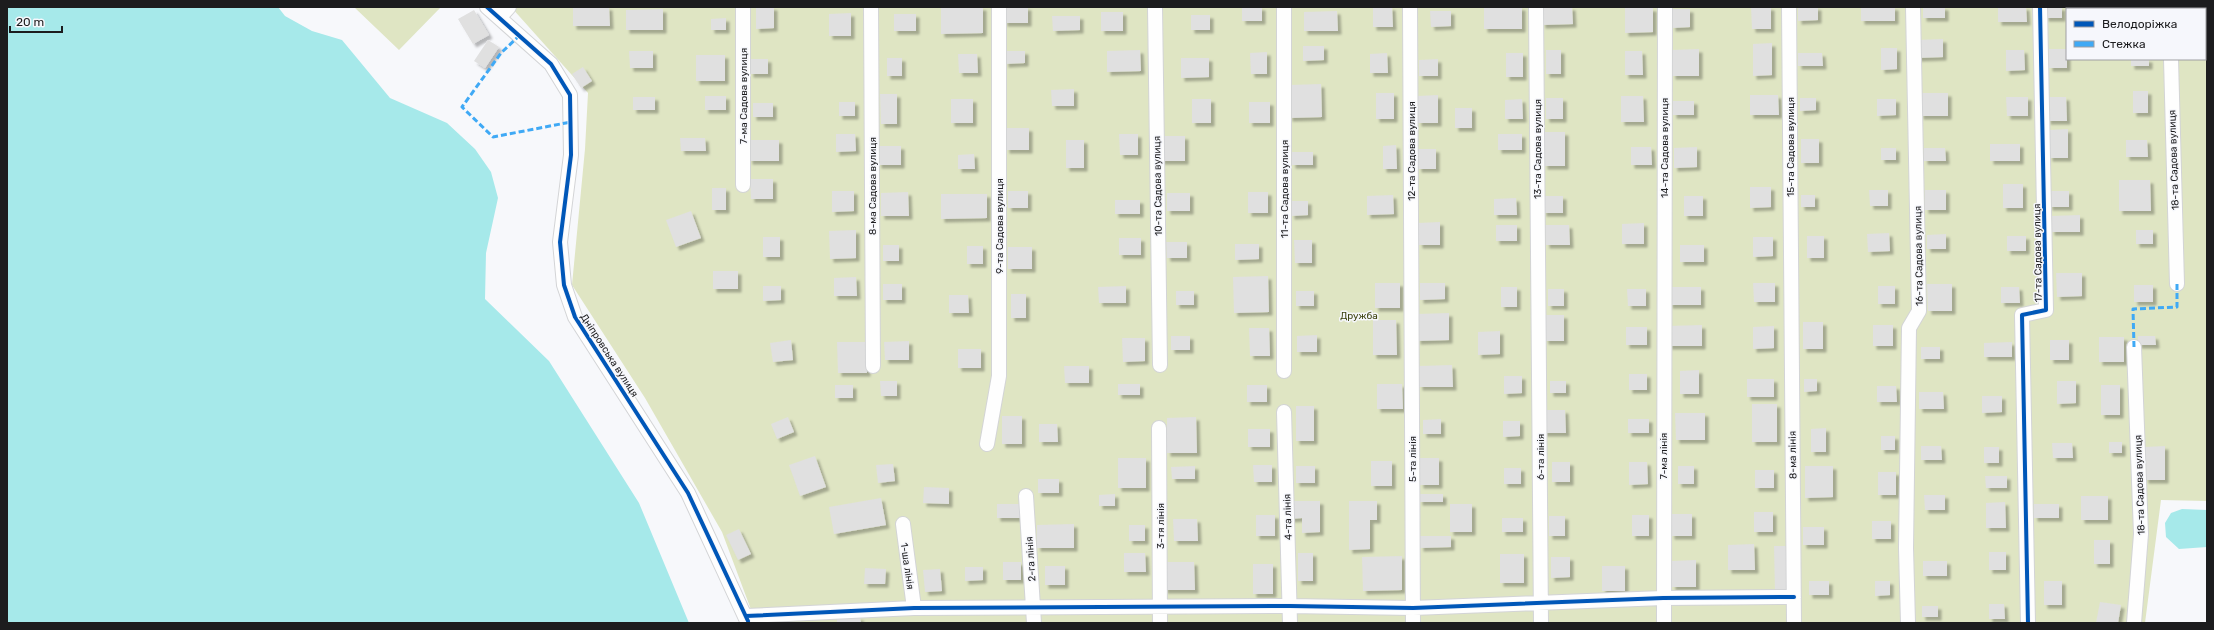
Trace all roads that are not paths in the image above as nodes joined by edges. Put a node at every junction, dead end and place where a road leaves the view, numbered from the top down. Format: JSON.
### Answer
{"nodes":[{"id":1,"x":487,"y":7,"type":"edge"},
{"id":2,"x":744,"y":7,"type":"edge"},
{"id":3,"x":871,"y":7,"type":"edge"},
{"id":4,"x":999,"y":7,"type":"edge"},
{"id":5,"x":1154,"y":7,"type":"edge"},
{"id":6,"x":1284,"y":7,"type":"edge"},
{"id":7,"x":1410,"y":7,"type":"edge"},
{"id":8,"x":1536,"y":7,"type":"edge"},
{"id":9,"x":1665,"y":7,"type":"edge"},
{"id":10,"x":1789,"y":7,"type":"edge"},
{"id":11,"x":1914,"y":7,"type":"edge"},
{"id":12,"x":2040,"y":7,"type":"edge"},
{"id":13,"x":504,"y":12,"type":"edge"},
{"id":14,"x":2171,"y":60,"type":"edge"},
{"id":15,"x":743,"y":185,"type":"dead end"},
{"id":16,"x":2177,"y":284,"type":"dead end"},
{"id":17,"x":1791,"y":286,"type":"joint"},
{"id":18,"x":1663,"y":288,"type":"joint"},
{"id":19,"x":1538,"y":291,"type":"joint"},
{"id":20,"x":1412,"y":295,"type":"joint"},
{"id":21,"x":2134,"y":347,"type":"dead end"},
{"id":22,"x":1160,"y":365,"type":"dead end"},
{"id":23,"x":873,"y":366,"type":"dead end"},
{"id":24,"x":1284,"y":371,"type":"dead end"},
{"id":25,"x":1284,"y":412,"type":"dead end"},
{"id":26,"x":1159,"y":428,"type":"dead end"},
{"id":27,"x":987,"y":444,"type":"dead end"},
{"id":28,"x":1026,"y":496,"type":"dead end"},
{"id":29,"x":903,"y":524,"type":"dead end"},
{"id":30,"x":1794,"y":597,"type":"junction"},
{"id":31,"x":1663,"y":598,"type":"junction"},
{"id":32,"x":1541,"y":604,"type":"junction"},
{"id":33,"x":1160,"y":606,"type":"junction"},
{"id":34,"x":1290,"y":606,"type":"junction"},
{"id":35,"x":914,"y":608,"type":"junction"},
{"id":36,"x":1033,"y":608,"type":"junction"},
{"id":37,"x":1413,"y":608,"type":"junction"},
{"id":38,"x":747,"y":620,"type":"edge"},
{"id":39,"x":1034,"y":623,"type":"edge"},
{"id":40,"x":1160,"y":623,"type":"edge"},
{"id":41,"x":1290,"y":623,"type":"edge"},
{"id":42,"x":1413,"y":623,"type":"edge"},
{"id":43,"x":1541,"y":623,"type":"edge"},
{"id":44,"x":1664,"y":623,"type":"edge"},
{"id":45,"x":1794,"y":623,"type":"edge"},
{"id":46,"x":1908,"y":623,"type":"edge"},
{"id":47,"x":2028,"y":623,"type":"edge"},
{"id":48,"x":2134,"y":623,"type":"edge"}],
"edges":[{"from":1,"to":13,"type":"street","name":"Дніпровська вулиця"},
{"from":2,"to":15,"type":"street","name":"7-ма Садова вулиця"},
{"from":3,"to":23,"type":"street","name":"8-ма Садова вулиця"},
{"from":4,"to":27,"type":"street","name":"9-та Садова вулиця"},
{"from":5,"to":22,"type":"street","name":"10-та Садова вулиця"},
{"from":6,"to":24,"type":"street","name":"11-та Садова вулиця"},
{"from":7,"to":20,"type":"street","name":"12-та Садова вулиця"},
{"from":8,"to":19,"type":"street","name":"13-та Садова вулиця"},
{"from":9,"to":18,"type":"street","name":"14-та Садова вулиця"},
{"from":10,"to":17,"type":"street","name":"15-та Садова вулиця"},
{"from":11,"to":46,"type":"street","name":"16-та Садова вулиця"},
{"from":12,"to":47,"type":"street","name":"17-та Садова вулиця"},
{"from":13,"to":38,"type":"street","name":"Дніпровська вулиця"},
{"from":14,"to":16,"type":"street","name":"18-та Садова вулиця"},
{"from":17,"to":30,"type":"street","name":"8-ма лінія"},
{"from":18,"to":31,"type":"street","name":"7-ма лінія"},
{"from":19,"to":32,"type":"street","name":"6-та лінія"},
{"from":20,"to":37,"type":"street","name":"5-та лінія"},
{"from":21,"to":48,"type":"street","name":"18-та Садова вулиця"},
{"from":25,"to":34,"type":"street","name":"4-та лінія"},
{"from":26,"to":33,"type":"street","name":"3-тя лінія"},
{"from":28,"to":36,"type":"street","name":"2-га лінія"},
{"from":29,"to":35,"type":"street","name":"1-ша лінія"},
{"from":30,"to":31,"type":"street"},
{"from":30,"to":45,"type":"street","name":"8-ма лінія"},
{"from":31,"to":32,"type":"street"},
{"from":31,"to":44,"type":"street","name":"7-ма лінія"},
{"from":32,"to":37,"type":"street"},
{"from":32,"to":43,"type":"street","name":"6-та лінія"},
{"from":33,"to":34,"type":"street"},
{"from":33,"to":36,"type":"street"},
{"from":33,"to":40,"type":"street","name":"3-тя лінія"},
{"from":34,"to":37,"type":"street"},
{"from":34,"to":41,"type":"street","name":"4-та лінія"},
{"from":35,"to":36,"type":"street"},
{"from":35,"to":38,"type":"street"},
{"from":36,"to":39,"type":"street","name":"2-га лінія"},
{"from":37,"to":42,"type":"street","name":"5-та лінія"}]}
